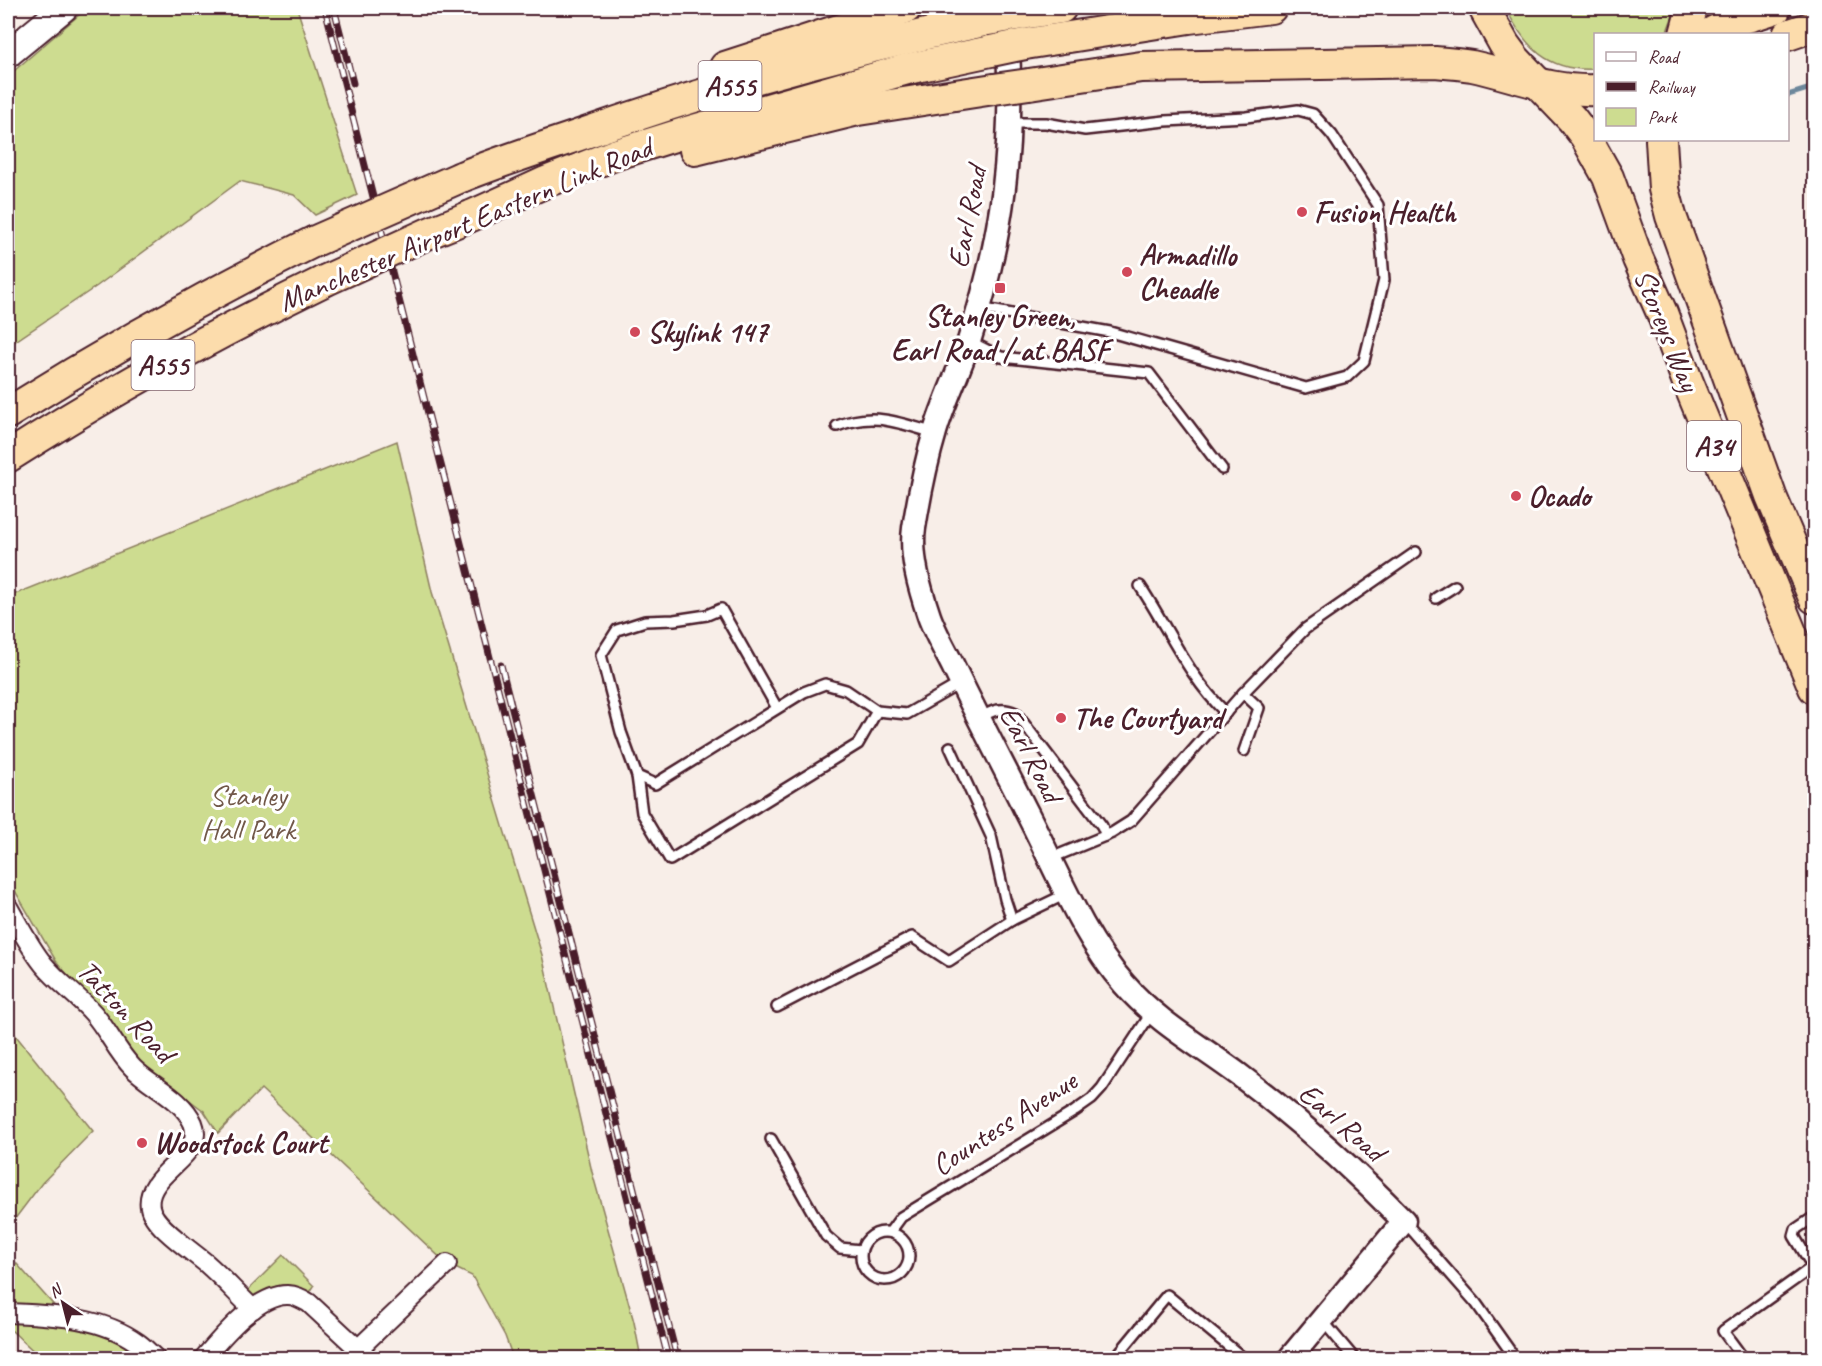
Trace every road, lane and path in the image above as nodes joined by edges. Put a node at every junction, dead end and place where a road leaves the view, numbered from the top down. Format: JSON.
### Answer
{"nodes":[{"id":1,"x":64,"y":8,"type":"edge"},
{"id":2,"x":906,"y":8,"type":"edge"},
{"id":3,"x":1061,"y":8,"type":"edge"},
{"id":4,"x":1270,"y":8,"type":"edge"},
{"id":5,"x":1484,"y":8,"type":"edge"},
{"id":6,"x":1692,"y":8,"type":"edge"},
{"id":7,"x":1776,"y":8,"type":"edge"},
{"id":8,"x":1005,"y":14,"type":"edge"},
{"id":9,"x":1815,"y":26,"type":"edge"},
{"id":10,"x":1686,"y":33,"type":"edge"},
{"id":11,"x":1711,"y":33,"type":"edge"},
{"id":12,"x":1789,"y":35,"type":"edge"},
{"id":13,"x":8,"y":54,"type":"edge"},
{"id":14,"x":1541,"y":85,"type":"junction"},
{"id":15,"x":1594,"y":90,"type":"edge"},
{"id":16,"x":1010,"y":123,"type":"junction"},
{"id":17,"x":1661,"y":141,"type":"edge"},
{"id":18,"x":470,"y":174,"type":"junction"},
{"id":19,"x":479,"y":213,"type":"junction"},
{"id":20,"x":979,"y":308,"type":"junction"},
{"id":21,"x":969,"y":341,"type":"junction"},
{"id":22,"x":8,"y":413,"type":"edge"},
{"id":23,"x":837,"y":426,"type":"dead end"},
{"id":24,"x":935,"y":433,"type":"junction"},
{"id":25,"x":8,"y":457,"type":"edge"},
{"id":26,"x":1222,"y":469,"type":"dead end"},
{"id":27,"x":1416,"y":552,"type":"dead end"},
{"id":28,"x":1140,"y":586,"type":"dead end"},
{"id":29,"x":1455,"y":586,"type":"dead end"},
{"id":30,"x":1436,"y":598,"type":"dead end"},
{"id":31,"x":1815,"y":598,"type":"edge"},
{"id":32,"x":961,"y":683,"type":"junction"},
{"id":33,"x":1815,"y":688,"type":"edge"},
{"id":34,"x":1243,"y":693,"type":"junction"},
{"id":35,"x":777,"y":708,"type":"junction"},
{"id":36,"x":877,"y":711,"type":"junction"},
{"id":37,"x":1226,"y":713,"type":"junction"},
{"id":38,"x":979,"y":718,"type":"junction"},
{"id":39,"x":950,"y":747,"type":"dead end"},
{"id":40,"x":1244,"y":751,"type":"dead end"},
{"id":41,"x":637,"y":776,"type":"junction"},
{"id":42,"x":1106,"y":836,"type":"junction"},
{"id":43,"x":1051,"y":858,"type":"junction"},
{"id":44,"x":1068,"y":893,"type":"junction"},
{"id":45,"x":8,"y":907,"type":"edge"},
{"id":46,"x":1012,"y":920,"type":"junction"},
{"id":47,"x":777,"y":1007,"type":"dead end"},
{"id":48,"x":1152,"y":1012,"type":"junction"},
{"id":49,"x":771,"y":1139,"type":"dead end"},
{"id":50,"x":1815,"y":1217,"type":"edge"},
{"id":51,"x":1404,"y":1221,"type":"junction"},
{"id":52,"x":890,"y":1232,"type":"junction"},
{"id":53,"x":861,"y":1250,"type":"junction"},
{"id":54,"x":447,"y":1264,"type":"dead end"},
{"id":55,"x":1814,"y":1267,"type":"edge"},
{"id":56,"x":253,"y":1309,"type":"junction"},
{"id":57,"x":8,"y":1312,"type":"edge"},
{"id":58,"x":1322,"y":1320,"type":"junction"},
{"id":59,"x":363,"y":1354,"type":"edge"},
{"id":60,"x":155,"y":1359,"type":"edge"},
{"id":61,"x":204,"y":1359,"type":"edge"},
{"id":62,"x":1115,"y":1359,"type":"edge"},
{"id":63,"x":1243,"y":1359,"type":"edge"},
{"id":64,"x":1290,"y":1359,"type":"edge"},
{"id":65,"x":1354,"y":1359,"type":"edge"},
{"id":66,"x":1515,"y":1359,"type":"edge"},
{"id":67,"x":1743,"y":1359,"type":"edge"}],
"edges":[{"from":1,"to":13,"type":"main road"},
{"from":2,"to":18,"type":"highway"},
{"from":3,"to":8,"type":"highway","name":"Manchester Airport Eastern Link Road","number":"A555"},
{"from":4,"to":19,"type":"highway","name":"Manchester Airport Eastern Link Road","number":"A555","bridge":true},
{"from":5,"to":14,"type":"highway","number":"A34"},
{"from":6,"to":10,"type":"highway"},
{"from":7,"to":11,"type":"highway"},
{"from":8,"to":16,"type":"street","name":"Earl Road"},
{"from":8,"to":18,"type":"highway","name":"Manchester Airport Eastern Link Road","number":"A555"},
{"from":9,"to":12,"type":"highway"},
{"from":14,"to":15,"type":"highway"},
{"from":14,"to":19,"type":"highway","bridge":true},
{"from":14,"to":33,"type":"highway","name":"Storeys Way","number":"A34"},
{"from":16,"to":20,"type":"street","name":"Earl Road"},
{"from":16,"to":20,"type":"lane"},
{"from":17,"to":31,"type":"highway","name":"Storeys Way","number":"A34"},
{"from":18,"to":22,"type":"highway","name":"Manchester Airport Eastern Link Road","number":"A555","bridge":true},
{"from":19,"to":25,"type":"highway","name":"Manchester Airport Eastern Link Road","number":"A555","bridge":true},
{"from":20,"to":21,"type":"street","name":"Earl Road"},
{"from":21,"to":24,"type":"street","name":"Earl Road"},
{"from":21,"to":26,"type":"lane"},
{"from":23,"to":24,"type":"lane"},
{"from":24,"to":32,"type":"street","name":"Earl Road"},
{"from":27,"to":34,"type":"lane"},
{"from":28,"to":37,"type":"lane"},
{"from":29,"to":30,"type":"lane"},
{"from":32,"to":36,"type":"lane"},
{"from":32,"to":38,"type":"street","name":"Earl Road"},
{"from":34,"to":37,"type":"lane"},
{"from":34,"to":40,"type":"lane"},
{"from":35,"to":36,"type":"lane"},
{"from":35,"to":41,"type":"lane"},
{"from":35,"to":41,"type":"lane"},
{"from":36,"to":41,"type":"lane"},
{"from":37,"to":42,"type":"lane"},
{"from":38,"to":42,"type":"lane"},
{"from":38,"to":43,"type":"street","name":"Earl Road"},
{"from":39,"to":46,"type":"lane"},
{"from":42,"to":43,"type":"lane"},
{"from":43,"to":44,"type":"street","name":"Earl Road"},
{"from":44,"to":46,"type":"lane"},
{"from":44,"to":48,"type":"street","name":"Earl Road"},
{"from":45,"to":56,"type":"street","name":"Tatton Road"},
{"from":46,"to":47,"type":"lane"},
{"from":48,"to":51,"type":"street","name":"Earl Road"},
{"from":48,"to":52,"type":"lane","name":"Countess Avenue"},
{"from":49,"to":53,"type":"lane"},
{"from":50,"to":55,"type":"lane"},
{"from":51,"to":58,"type":"street"},
{"from":51,"to":66,"type":"lane","name":"Earl Road"},
{"from":52,"to":53,"type":"lane"},
{"from":52,"to":53,"type":"lane"},
{"from":54,"to":59,"type":"street"},
{"from":55,"to":67,"type":"lane"},
{"from":56,"to":59,"type":"street"},
{"from":56,"to":61,"type":"street"},
{"from":57,"to":60,"type":"street"},
{"from":58,"to":64,"type":"street"},
{"from":58,"to":65,"type":"lane"},
{"from":62,"to":63,"type":"lane"}]}
